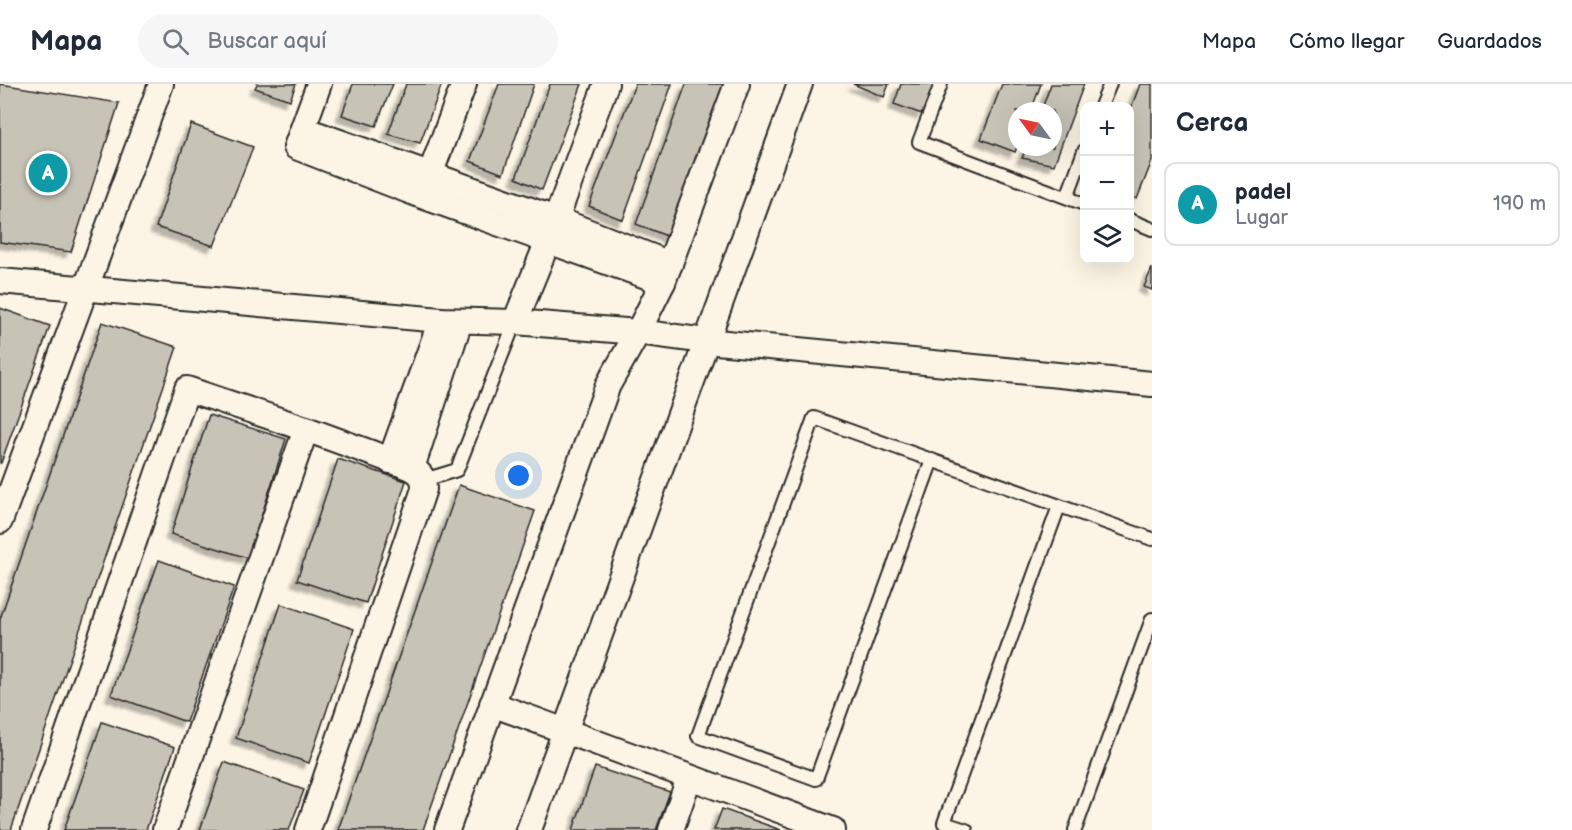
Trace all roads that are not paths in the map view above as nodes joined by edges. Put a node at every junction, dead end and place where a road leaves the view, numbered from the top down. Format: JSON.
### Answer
{"nodes":[{"id":1,"x":161,"y":84,"type":"edge"},
{"id":2,"x":319,"y":84,"type":"edge"},
{"id":3,"x":464,"y":84,"type":"edge"},
{"id":4,"x":606,"y":84,"type":"edge"},
{"id":5,"x":737,"y":84,"type":"edge"},
{"id":6,"x":800,"y":84,"type":"edge"},
{"id":7,"x":941,"y":84,"type":"edge"},
{"id":8,"x":1110,"y":84,"type":"edge"},
{"id":9,"x":1103,"y":102,"type":"edge"},
{"id":10,"x":1082,"y":156,"type":"edge"},
{"id":11,"x":427,"y":185,"type":"junction"},
{"id":12,"x":1067,"y":197,"type":"junction"},
{"id":13,"x":1080,"y":202,"type":"edge"},
{"id":14,"x":1134,"y":222,"type":"edge"},
{"id":15,"x":1152,"y":229,"type":"edge"},
{"id":16,"x":552,"y":230,"type":"junction"},
{"id":17,"x":667,"y":273,"type":"junction"},
{"id":18,"x":0,"y":280,"type":"edge"},
{"id":19,"x":86,"y":287,"type":"junction"},
{"id":20,"x":450,"y":320,"type":"junction"},
{"id":21,"x":515,"y":321,"type":"junction"},
{"id":22,"x":638,"y":332,"type":"junction"},
{"id":23,"x":706,"y":341,"type":"junction"},
{"id":24,"x":1152,"y":384,"type":"edge"},
{"id":25,"x":306,"y":429,"type":"junction"},
{"id":26,"x":932,"y":460,"type":"junction"},
{"id":27,"x":408,"y":470,"type":"junction"},
{"id":28,"x":1059,"y":506,"type":"junction"},
{"id":29,"x":0,"y":521,"type":"edge"},
{"id":30,"x":1152,"y":539,"type":"edge"},
{"id":31,"x":1152,"y":619,"type":"edge"},
{"id":32,"x":492,"y":704,"type":"junction"},
{"id":33,"x":564,"y":731,"type":"junction"},
{"id":34,"x":689,"y":778,"type":"junction"},
{"id":35,"x":826,"y":829,"type":"edge"},
{"id":36,"x":34,"y":830,"type":"edge"},
{"id":37,"x":165,"y":830,"type":"edge"},
{"id":38,"x":308,"y":830,"type":"edge"},
{"id":39,"x":447,"y":830,"type":"edge"},
{"id":40,"x":529,"y":830,"type":"edge"},
{"id":41,"x":671,"y":830,"type":"edge"},
{"id":42,"x":966,"y":830,"type":"edge"},
{"id":43,"x":1075,"y":830,"type":"edge"}],
"edges":[{"from":1,"to":19,"type":"street"},
{"from":2,"to":11,"type":"street"},
{"from":3,"to":11,"type":"street"},
{"from":4,"to":16,"type":"street"},
{"from":5,"to":17,"type":"street"},
{"from":6,"to":23,"type":"street"},
{"from":7,"to":12,"type":"lane"},
{"from":8,"to":9,"type":"lane"},
{"from":10,"to":12,"type":"lane"},
{"from":11,"to":16,"type":"street"},
{"from":12,"to":13,"type":"lane"},
{"from":14,"to":15,"type":"lane"},
{"from":16,"to":17,"type":"street"},
{"from":16,"to":21,"type":"street"},
{"from":17,"to":22,"type":"street"},
{"from":18,"to":19,"type":"street"},
{"from":19,"to":20,"type":"street"},
{"from":19,"to":29,"type":"street"},
{"from":20,"to":21,"type":"street"},
{"from":20,"to":27,"type":"street"},
{"from":21,"to":22,"type":"street"},
{"from":21,"to":27,"type":"lane"},
{"from":22,"to":23,"type":"street"},
{"from":22,"to":32,"type":"street"},
{"from":23,"to":24,"type":"street"},
{"from":23,"to":33,"type":"street"},
{"from":25,"to":27,"type":"street"},
{"from":25,"to":36,"type":"street"},
{"from":25,"to":37,"type":"street"},
{"from":26,"to":26,"type":"lane"},
{"from":26,"to":28,"type":"lane"},
{"from":27,"to":38,"type":"street"},
{"from":28,"to":30,"type":"lane"},
{"from":28,"to":42,"type":"lane"},
{"from":31,"to":43,"type":"lane"},
{"from":32,"to":33,"type":"street"},
{"from":32,"to":39,"type":"street"},
{"from":33,"to":34,"type":"street"},
{"from":33,"to":40,"type":"street"},
{"from":34,"to":35,"type":"street"},
{"from":34,"to":41,"type":"street"}]}
